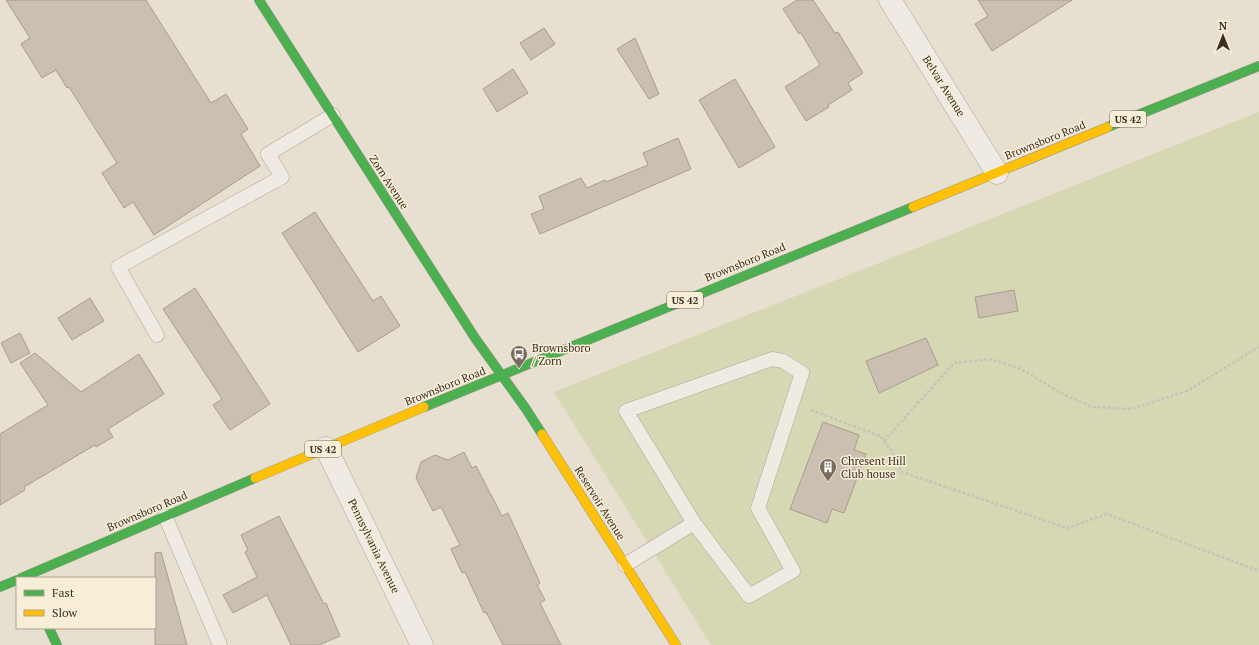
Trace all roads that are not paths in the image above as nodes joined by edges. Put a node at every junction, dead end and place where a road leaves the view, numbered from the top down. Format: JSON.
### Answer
{"nodes":[{"id":1,"x":259,"y":0,"type":"edge"},
{"id":2,"x":890,"y":0,"type":"edge"},
{"id":3,"x":1259,"y":66,"type":"edge"},
{"id":4,"x":333,"y":115,"type":"junction"},
{"id":5,"x":997,"y":173,"type":"junction"},
{"id":6,"x":157,"y":335,"type":"dead end"},
{"id":7,"x":501,"y":376,"type":"junction"},
{"id":8,"x":326,"y":448,"type":"junction"},
{"id":9,"x":165,"y":516,"type":"junction"},
{"id":10,"x":694,"y":523,"type":"junction"},
{"id":11,"x":625,"y":565,"type":"junction"},
{"id":12,"x":0,"y":575,"type":"edge"},
{"id":13,"x":23,"y":577,"type":"edge"},
{"id":14,"x":15,"y":584,"type":"edge"},
{"id":15,"x":0,"y":587,"type":"edge"},
{"id":16,"x":49,"y":629,"type":"edge"},
{"id":17,"x":57,"y":645,"type":"edge"},
{"id":18,"x":220,"y":645,"type":"edge"},
{"id":19,"x":422,"y":645,"type":"edge"},
{"id":20,"x":676,"y":645,"type":"edge"}],
"edges":[{"from":1,"to":4,"type":"main road","name":"Zorn Avenue"},
{"from":2,"to":5,"type":"street","name":"Belvar Avenue"},
{"from":3,"to":5,"type":"main road","name":"Brownsboro Road","number":"US 42"},
{"from":4,"to":6,"type":"lane"},
{"from":4,"to":7,"type":"main road","name":"Zorn Avenue"},
{"from":5,"to":7,"type":"main road","name":"Brownsboro Road","number":"US 42"},
{"from":7,"to":8,"type":"main road","name":"Brownsboro Road","number":"US 42"},
{"from":7,"to":11,"type":"main road","name":"Reservoir Avenue"},
{"from":8,"to":9,"type":"main road","name":"Brownsboro Road","number":"US 42"},
{"from":8,"to":19,"type":"street","name":"Pennsylvania Avenue"},
{"from":9,"to":13,"type":"main road","name":"Brownsboro Road","number":"US 42"},
{"from":9,"to":18,"type":"lane"},
{"from":10,"to":10,"type":"lane"},
{"from":10,"to":11,"type":"lane"},
{"from":11,"to":20,"type":"main road","name":"Reservoir Avenue"},
{"from":12,"to":14,"type":"main road"},
{"from":14,"to":15,"type":"main road"},
{"from":16,"to":17,"type":"main road"}]}
